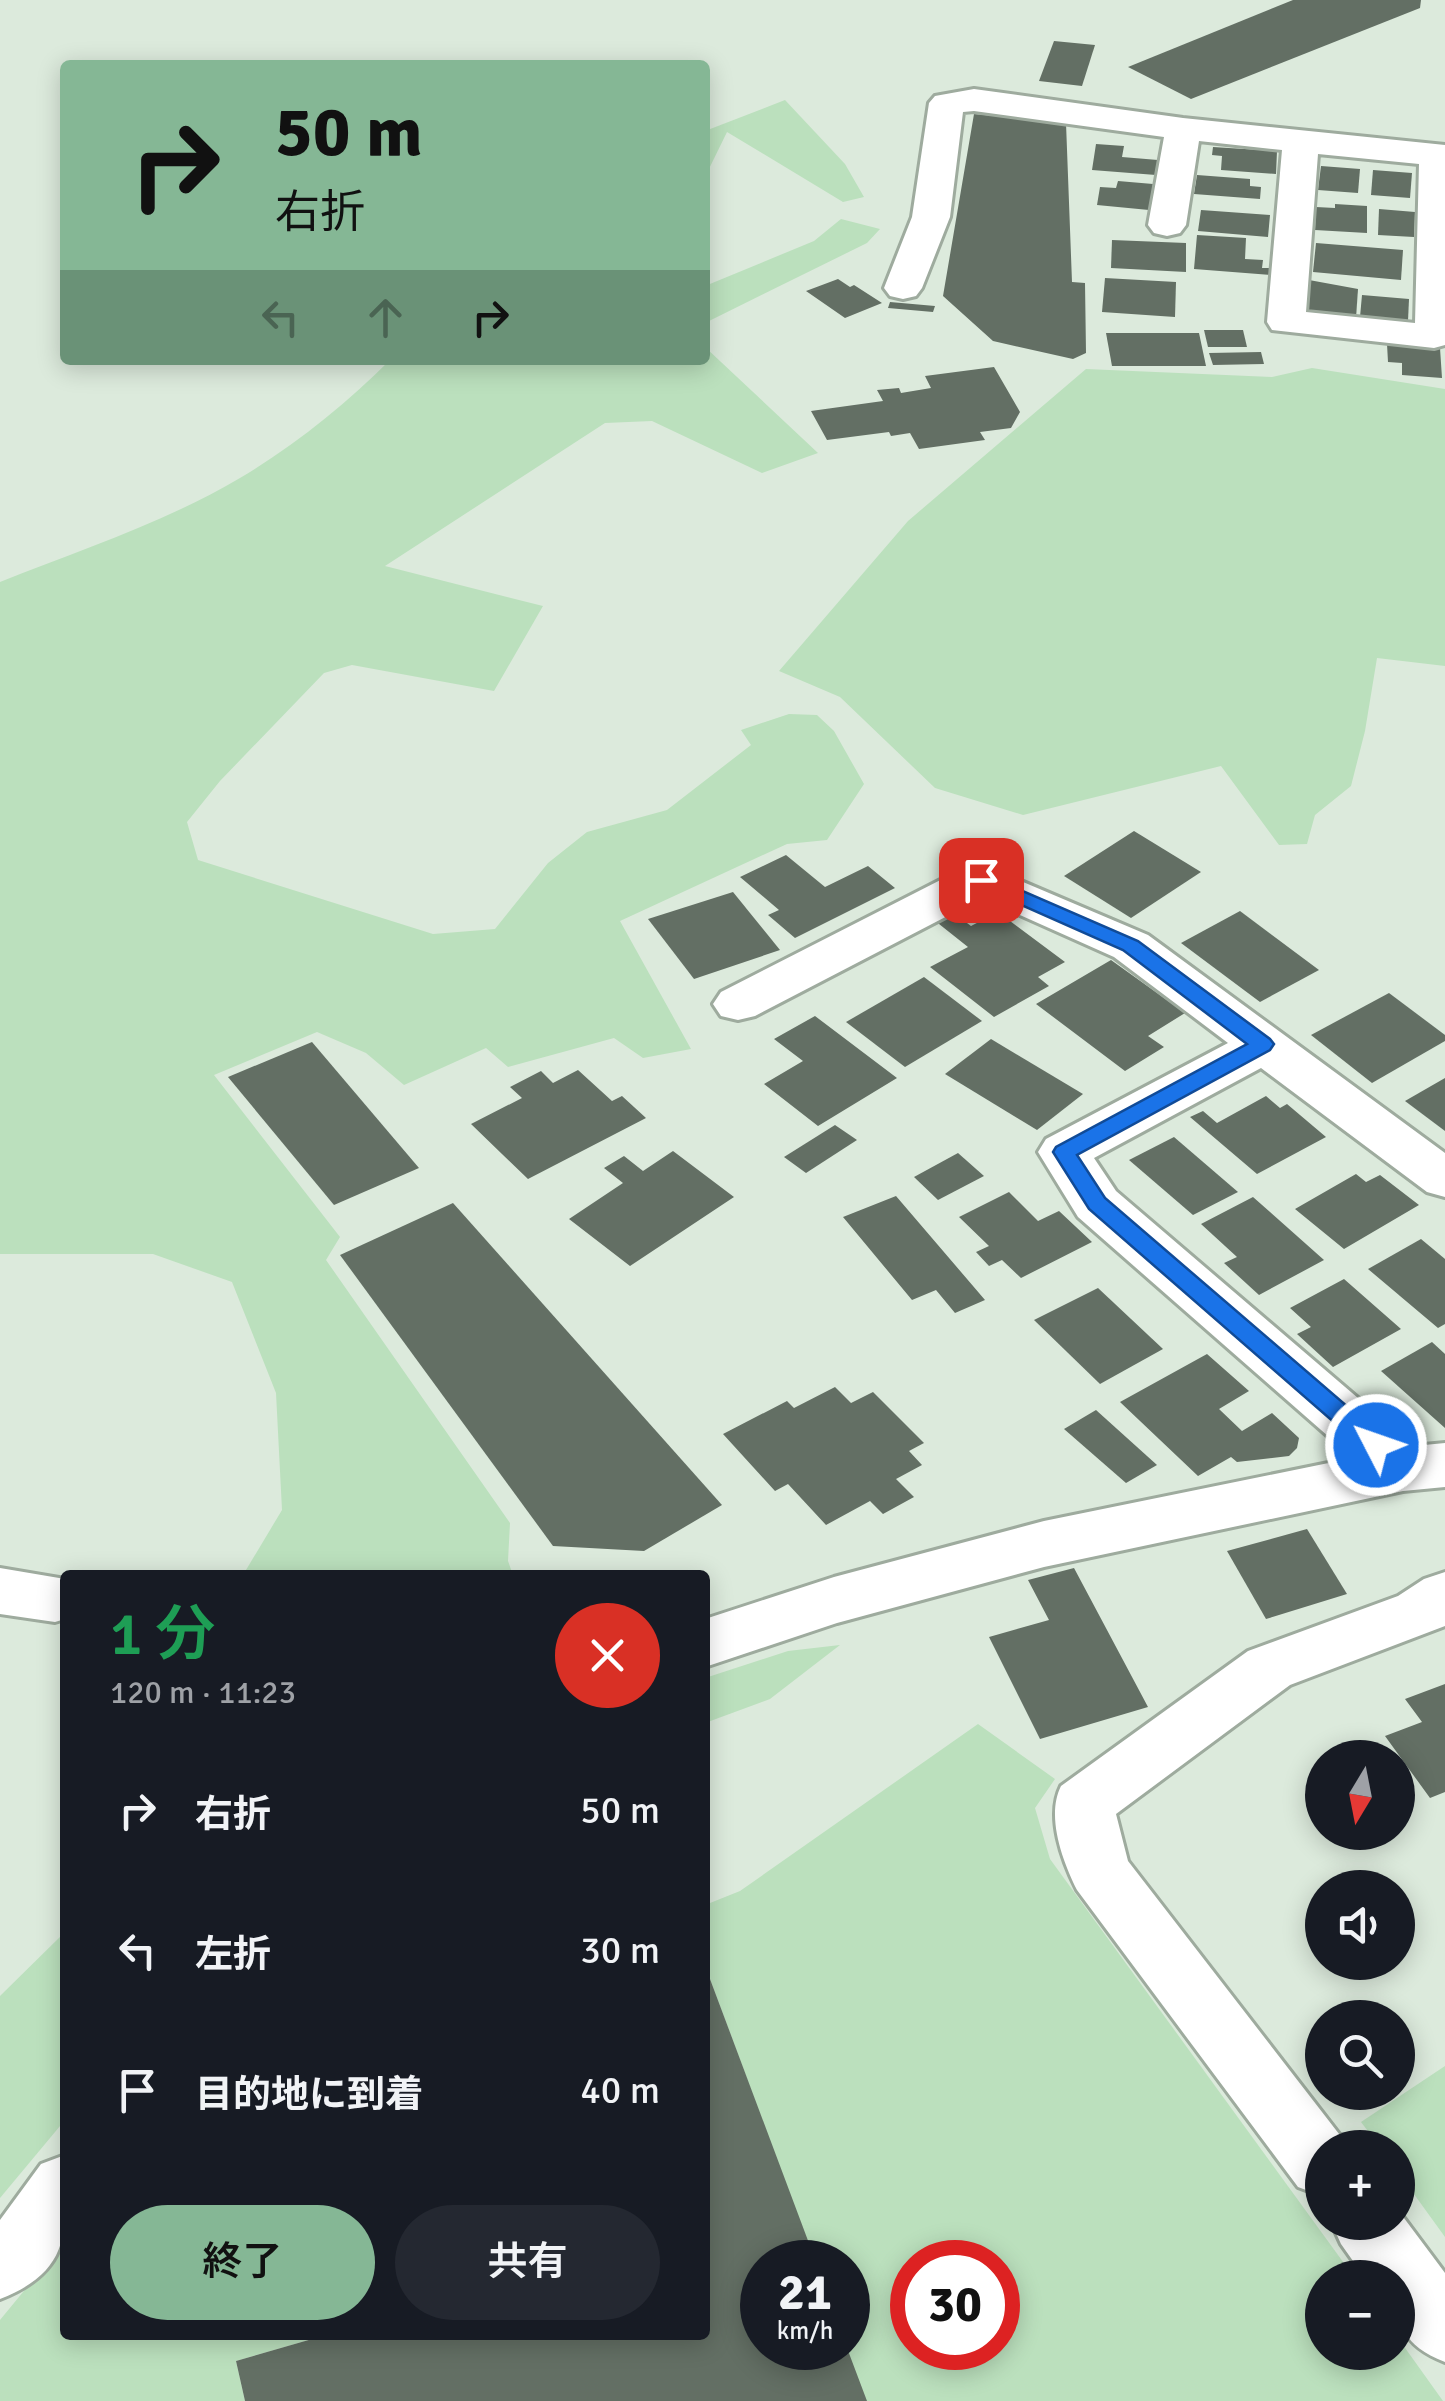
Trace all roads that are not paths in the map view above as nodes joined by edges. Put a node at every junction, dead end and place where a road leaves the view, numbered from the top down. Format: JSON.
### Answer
{"nodes":[{"id":1,"x":1184,"y":129,"type":"junction"},
{"id":2,"x":1301,"y":142,"type":"junction"},
{"id":3,"x":1441,"y":155,"type":"edge"},
{"id":4,"x":1167,"y":225,"type":"dead end"},
{"id":5,"x":903,"y":288,"type":"dead end"},
{"id":6,"x":1439,"y":337,"type":"edge"},
{"id":7,"x":738,"y":1004,"type":"dead end"},
{"id":8,"x":1263,"y":1044,"type":"junction"},
{"id":9,"x":1445,"y":1179,"type":"edge"},
{"id":10,"x":1424,"y":1467,"type":"edge"},
{"id":11,"x":1445,"y":1596,"type":"edge"},
{"id":12,"x":710,"y":1641,"type":"edge"},
{"id":13,"x":1305,"y":2143,"type":"edge"},
{"id":14,"x":60,"y":2193,"type":"edge"},
{"id":15,"x":1379,"y":2240,"type":"edge"},
{"id":16,"x":0,"y":2267,"type":"edge"},
{"id":17,"x":1445,"y":2329,"type":"edge"}],
"edges":[{"from":1,"to":2,"type":"street"},
{"from":1,"to":4,"type":"street"},
{"from":1,"to":5,"type":"street"},
{"from":2,"to":3,"type":"street"},
{"from":2,"to":6,"type":"street"},
{"from":3,"to":6,"type":"street"},
{"from":7,"to":8,"type":"street"},
{"from":8,"to":9,"type":"street"},
{"from":8,"to":10,"type":"street"},
{"from":10,"to":12,"type":"street"},
{"from":11,"to":13,"type":"street"},
{"from":14,"to":16,"type":"street"},
{"from":15,"to":17,"type":"street"}]}
